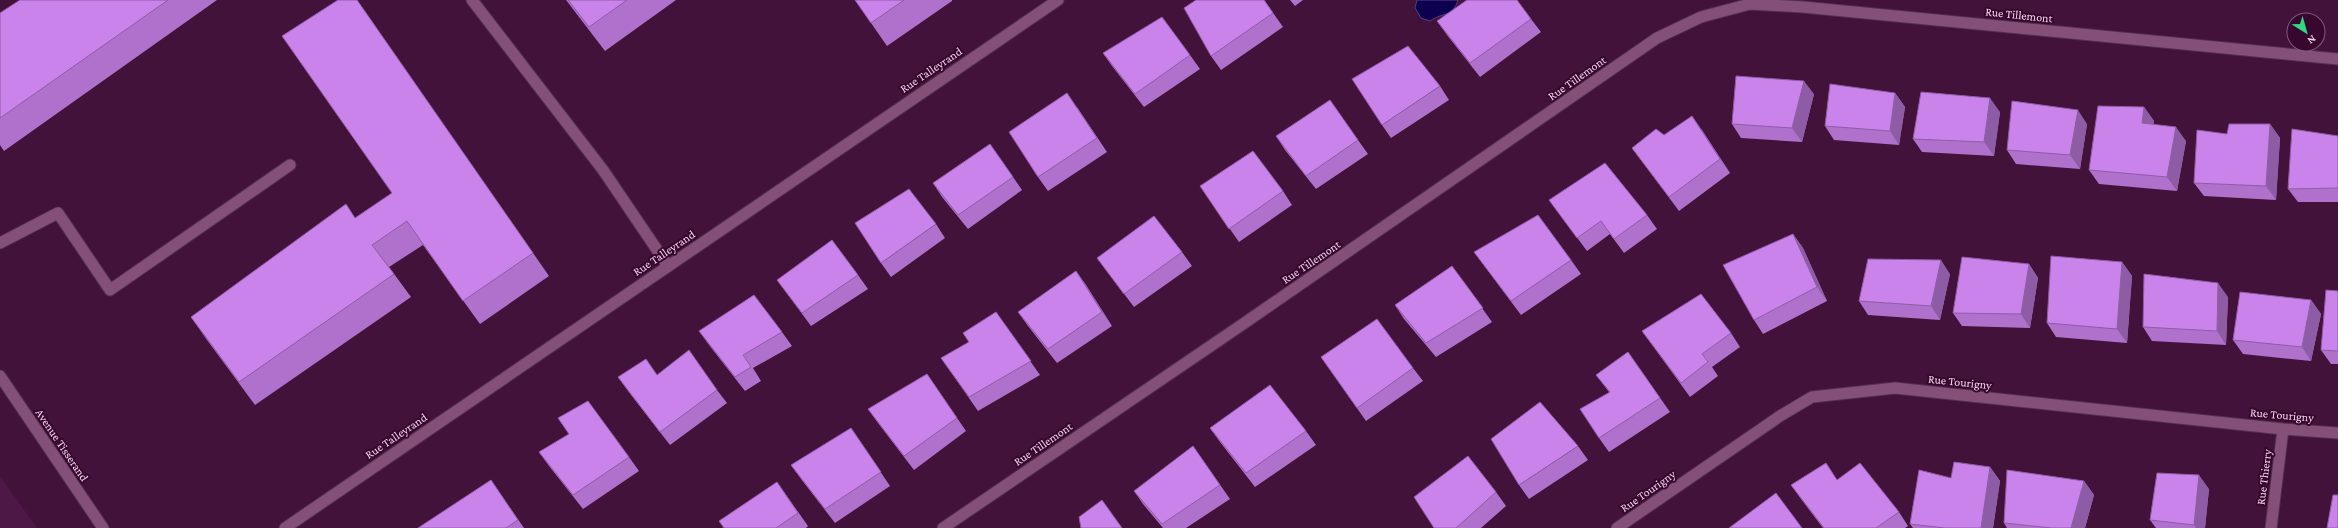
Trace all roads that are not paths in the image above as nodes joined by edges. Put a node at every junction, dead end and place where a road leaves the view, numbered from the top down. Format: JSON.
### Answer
{"nodes":[{"id":1,"x":472,"y":0,"type":"edge"},
{"id":2,"x":1058,"y":0,"type":"edge"},
{"id":3,"x":2338,"y":59,"type":"edge"},
{"id":4,"x":290,"y":165,"type":"dead end"},
{"id":5,"x":0,"y":243,"type":"edge"},
{"id":6,"x":668,"y":266,"type":"junction"},
{"id":7,"x":0,"y":376,"type":"edge"},
{"id":8,"x":2283,"y":429,"type":"junction"},
{"id":9,"x":2338,"y":433,"type":"edge"},
{"id":10,"x":103,"y":528,"type":"edge"},
{"id":11,"x":285,"y":528,"type":"edge"},
{"id":12,"x":943,"y":528,"type":"edge"},
{"id":13,"x":1617,"y":528,"type":"edge"},
{"id":14,"x":2271,"y":528,"type":"edge"}],
"edges":[{"from":1,"to":6,"type":"street"},
{"from":2,"to":6,"type":"street","name":"Rue Talleyrand"},
{"from":3,"to":12,"type":"street","name":"Rue Tillemont"},
{"from":4,"to":5,"type":"street"},
{"from":6,"to":11,"type":"street","name":"Rue Talleyrand"},
{"from":7,"to":10,"type":"street","name":"Avenue Tisserand"},
{"from":8,"to":9,"type":"street","name":"Rue Tourigny"},
{"from":8,"to":13,"type":"street","name":"Rue Tourigny"},
{"from":8,"to":14,"type":"street","name":"Rue Thierry"}]}
